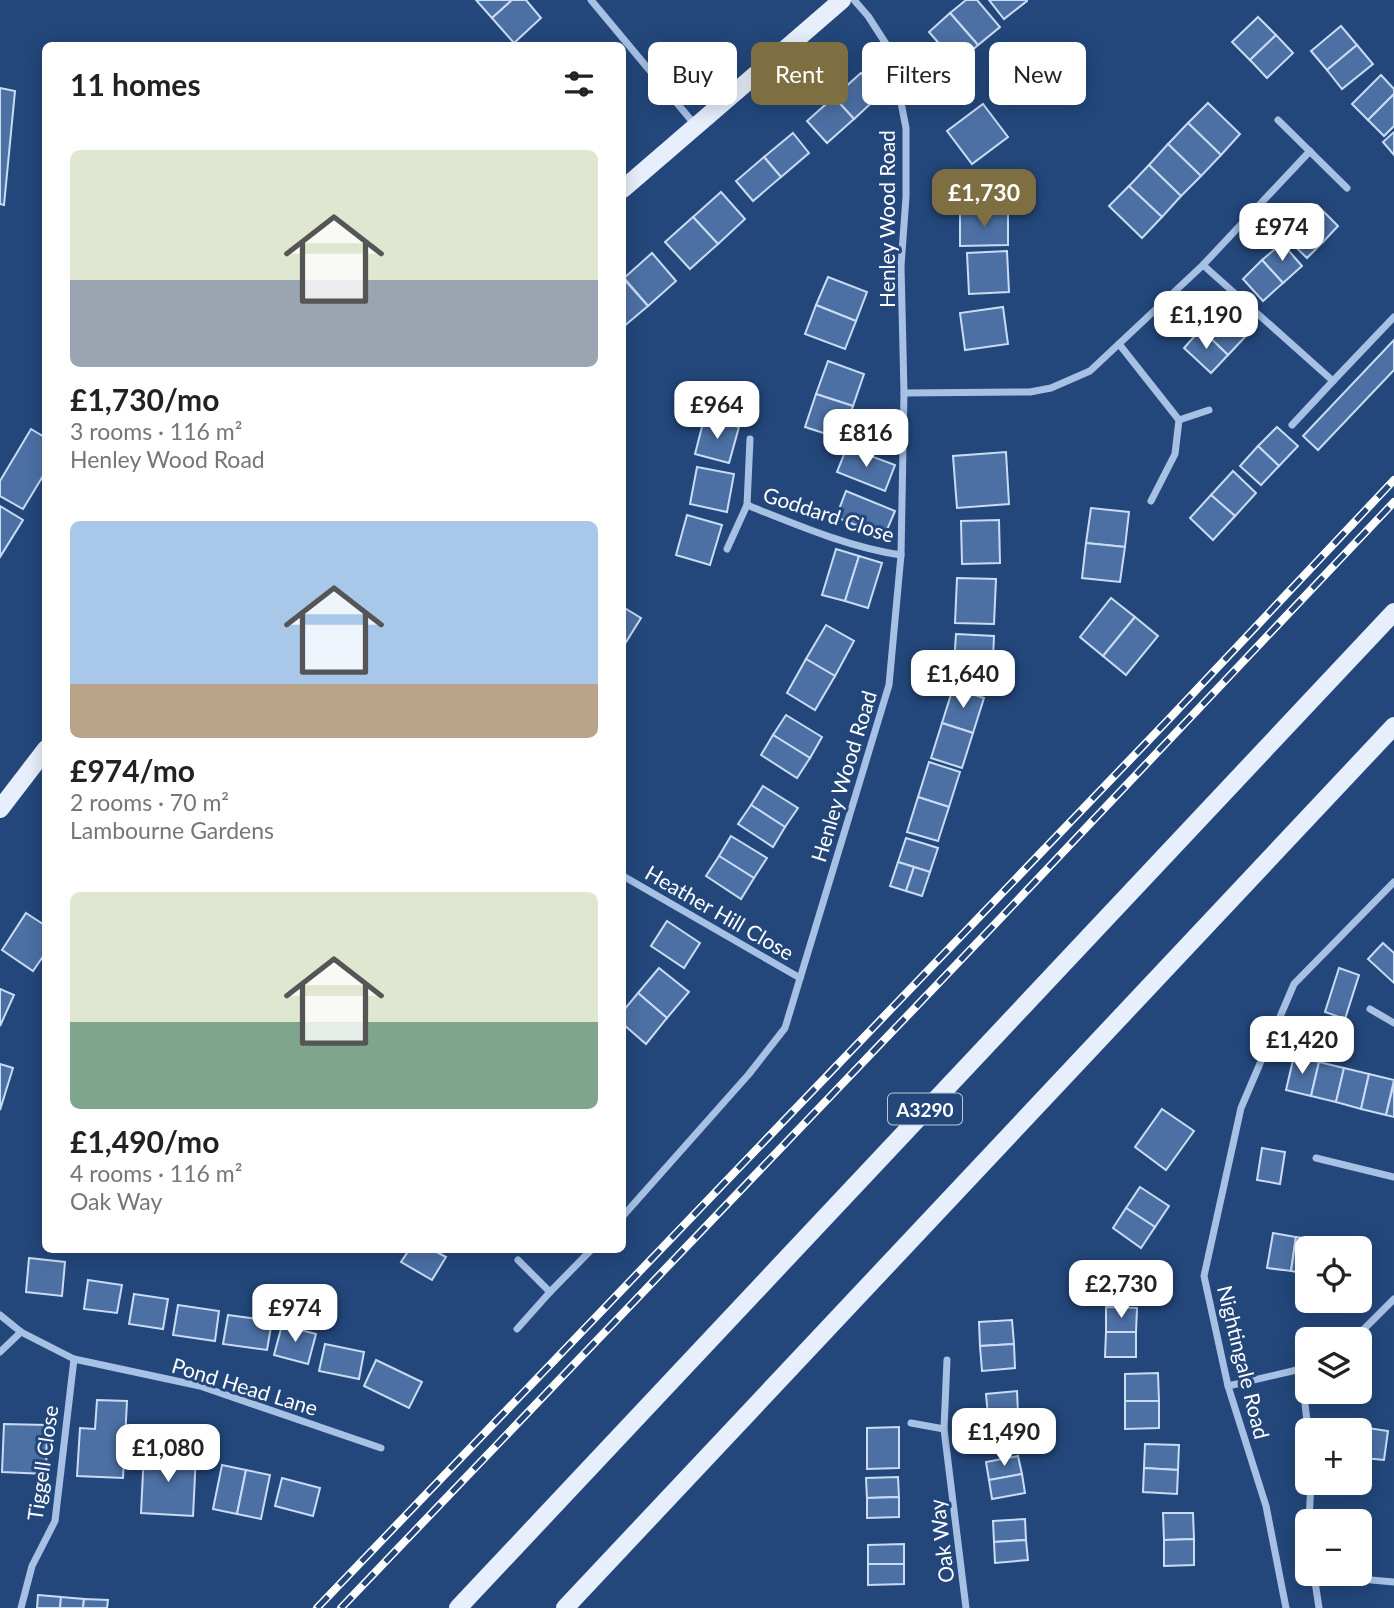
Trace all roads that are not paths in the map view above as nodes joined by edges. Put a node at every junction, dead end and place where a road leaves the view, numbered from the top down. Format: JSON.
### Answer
{"nodes":[{"id":1,"x":592,"y":0,"type":"edge"},
{"id":2,"x":842,"y":0,"type":"edge"},
{"id":3,"x":854,"y":0,"type":"edge"},
{"id":4,"x":1278,"y":120,"type":"dead end"},
{"id":5,"x":697,"y":127,"type":"junction"},
{"id":6,"x":1310,"y":151,"type":"junction"},
{"id":7,"x":626,"y":186,"type":"edge"},
{"id":8,"x":1346,"y":188,"type":"dead end"},
{"id":9,"x":1203,"y":265,"type":"junction"},
{"id":10,"x":1394,"y":317,"type":"edge"},
{"id":11,"x":1119,"y":345,"type":"junction"},
{"id":12,"x":1334,"y":381,"type":"junction"},
{"id":13,"x":904,"y":393,"type":"junction"},
{"id":14,"x":1209,"y":410,"type":"dead end"},
{"id":15,"x":1179,"y":420,"type":"junction"},
{"id":16,"x":1292,"y":425,"type":"dead end"},
{"id":17,"x":750,"y":439,"type":"dead end"},
{"id":18,"x":1151,"y":501,"type":"dead end"},
{"id":19,"x":747,"y":505,"type":"junction"},
{"id":20,"x":727,"y":549,"type":"dead end"},
{"id":21,"x":901,"y":555,"type":"junction"},
{"id":22,"x":1394,"y":612,"type":"edge"},
{"id":23,"x":1394,"y":726,"type":"edge"},
{"id":24,"x":42,"y":754,"type":"edge"},
{"id":25,"x":0,"y":808,"type":"edge"},
{"id":26,"x":626,"y":878,"type":"edge"},
{"id":27,"x":1394,"y":882,"type":"edge"},
{"id":28,"x":800,"y":978,"type":"junction"},
{"id":29,"x":1370,"y":1009,"type":"dead end"},
{"id":30,"x":1394,"y":1023,"type":"edge"},
{"id":31,"x":1317,"y":1157,"type":"dead end"},
{"id":32,"x":1394,"y":1177,"type":"edge"},
{"id":33,"x":626,"y":1213,"type":"edge"},
{"id":34,"x":588,"y":1253,"type":"edge"},
{"id":35,"x":518,"y":1260,"type":"dead end"},
{"id":36,"x":550,"y":1292,"type":"junction"},
{"id":37,"x":1394,"y":1299,"type":"edge"},
{"id":38,"x":0,"y":1315,"type":"edge"},
{"id":39,"x":1366,"y":1327,"type":"edge"},
{"id":40,"x":517,"y":1329,"type":"dead end"},
{"id":41,"x":21,"y":1332,"type":"junction"},
{"id":42,"x":0,"y":1352,"type":"edge"},
{"id":43,"x":74,"y":1359,"type":"junction"},
{"id":44,"x":947,"y":1360,"type":"dead end"},
{"id":45,"x":1295,"y":1369,"type":"edge"},
{"id":46,"x":1228,"y":1385,"type":"junction"},
{"id":47,"x":911,"y":1423,"type":"dead end"},
{"id":48,"x":944,"y":1429,"type":"junction"},
{"id":49,"x":380,"y":1448,"type":"dead end"},
{"id":50,"x":1372,"y":1580,"type":"edge"},
{"id":51,"x":1394,"y":1582,"type":"edge"},
{"id":52,"x":1316,"y":1586,"type":"edge"},
{"id":53,"x":21,"y":1608,"type":"edge"},
{"id":54,"x":458,"y":1608,"type":"edge"},
{"id":55,"x":565,"y":1608,"type":"edge"},
{"id":56,"x":966,"y":1608,"type":"edge"},
{"id":57,"x":1286,"y":1608,"type":"edge"},
{"id":58,"x":1319,"y":1608,"type":"edge"}],
"edges":[{"from":1,"to":5,"type":"street"},
{"from":2,"to":5,"type":"main road"},
{"from":3,"to":13,"type":"street","name":"Henley Wood Road"},
{"from":4,"to":6,"type":"street"},
{"from":5,"to":7,"type":"main road"},
{"from":6,"to":8,"type":"street"},
{"from":6,"to":9,"type":"street"},
{"from":9,"to":11,"type":"street"},
{"from":9,"to":12,"type":"street"},
{"from":10,"to":12,"type":"street"},
{"from":11,"to":13,"type":"street"},
{"from":11,"to":15,"type":"street"},
{"from":12,"to":16,"type":"street"},
{"from":13,"to":21,"type":"street","name":"Henley Wood Road"},
{"from":14,"to":15,"type":"street"},
{"from":15,"to":18,"type":"street"},
{"from":17,"to":19,"type":"street","name":"Goddard Close"},
{"from":19,"to":20,"type":"street","name":"Goddard Close"},
{"from":19,"to":21,"type":"street","name":"Goddard Close"},
{"from":21,"to":28,"type":"street","name":"Henley Wood Road"},
{"from":22,"to":54,"type":"main road","number":"A3290"},
{"from":23,"to":55,"type":"main road"},
{"from":24,"to":25,"type":"main road"},
{"from":26,"to":28,"type":"street","name":"Heather Hill Close"},
{"from":27,"to":46,"type":"street","name":"Nightingale Road"},
{"from":28,"to":33,"type":"street","name":"Henley Wood Road"},
{"from":29,"to":30,"type":"street"},
{"from":31,"to":32,"type":"street"},
{"from":34,"to":36,"type":"street"},
{"from":35,"to":36,"type":"street"},
{"from":36,"to":40,"type":"street"},
{"from":37,"to":39,"type":"street"},
{"from":38,"to":41,"type":"street","name":"Pond Head Lane"},
{"from":41,"to":42,"type":"street"},
{"from":41,"to":43,"type":"street","name":"Pond Head Lane"},
{"from":43,"to":49,"type":"street","name":"Pond Head Lane"},
{"from":43,"to":53,"type":"street","name":"Tiggell Close"},
{"from":44,"to":48,"type":"street","name":"Oak Way"},
{"from":45,"to":46,"type":"street"},
{"from":46,"to":57,"type":"street","name":"Nightingale Road"},
{"from":47,"to":48,"type":"street"},
{"from":48,"to":56,"type":"street","name":"Oak Way"},
{"from":50,"to":51,"type":"street"},
{"from":52,"to":58,"type":"street"}]}
